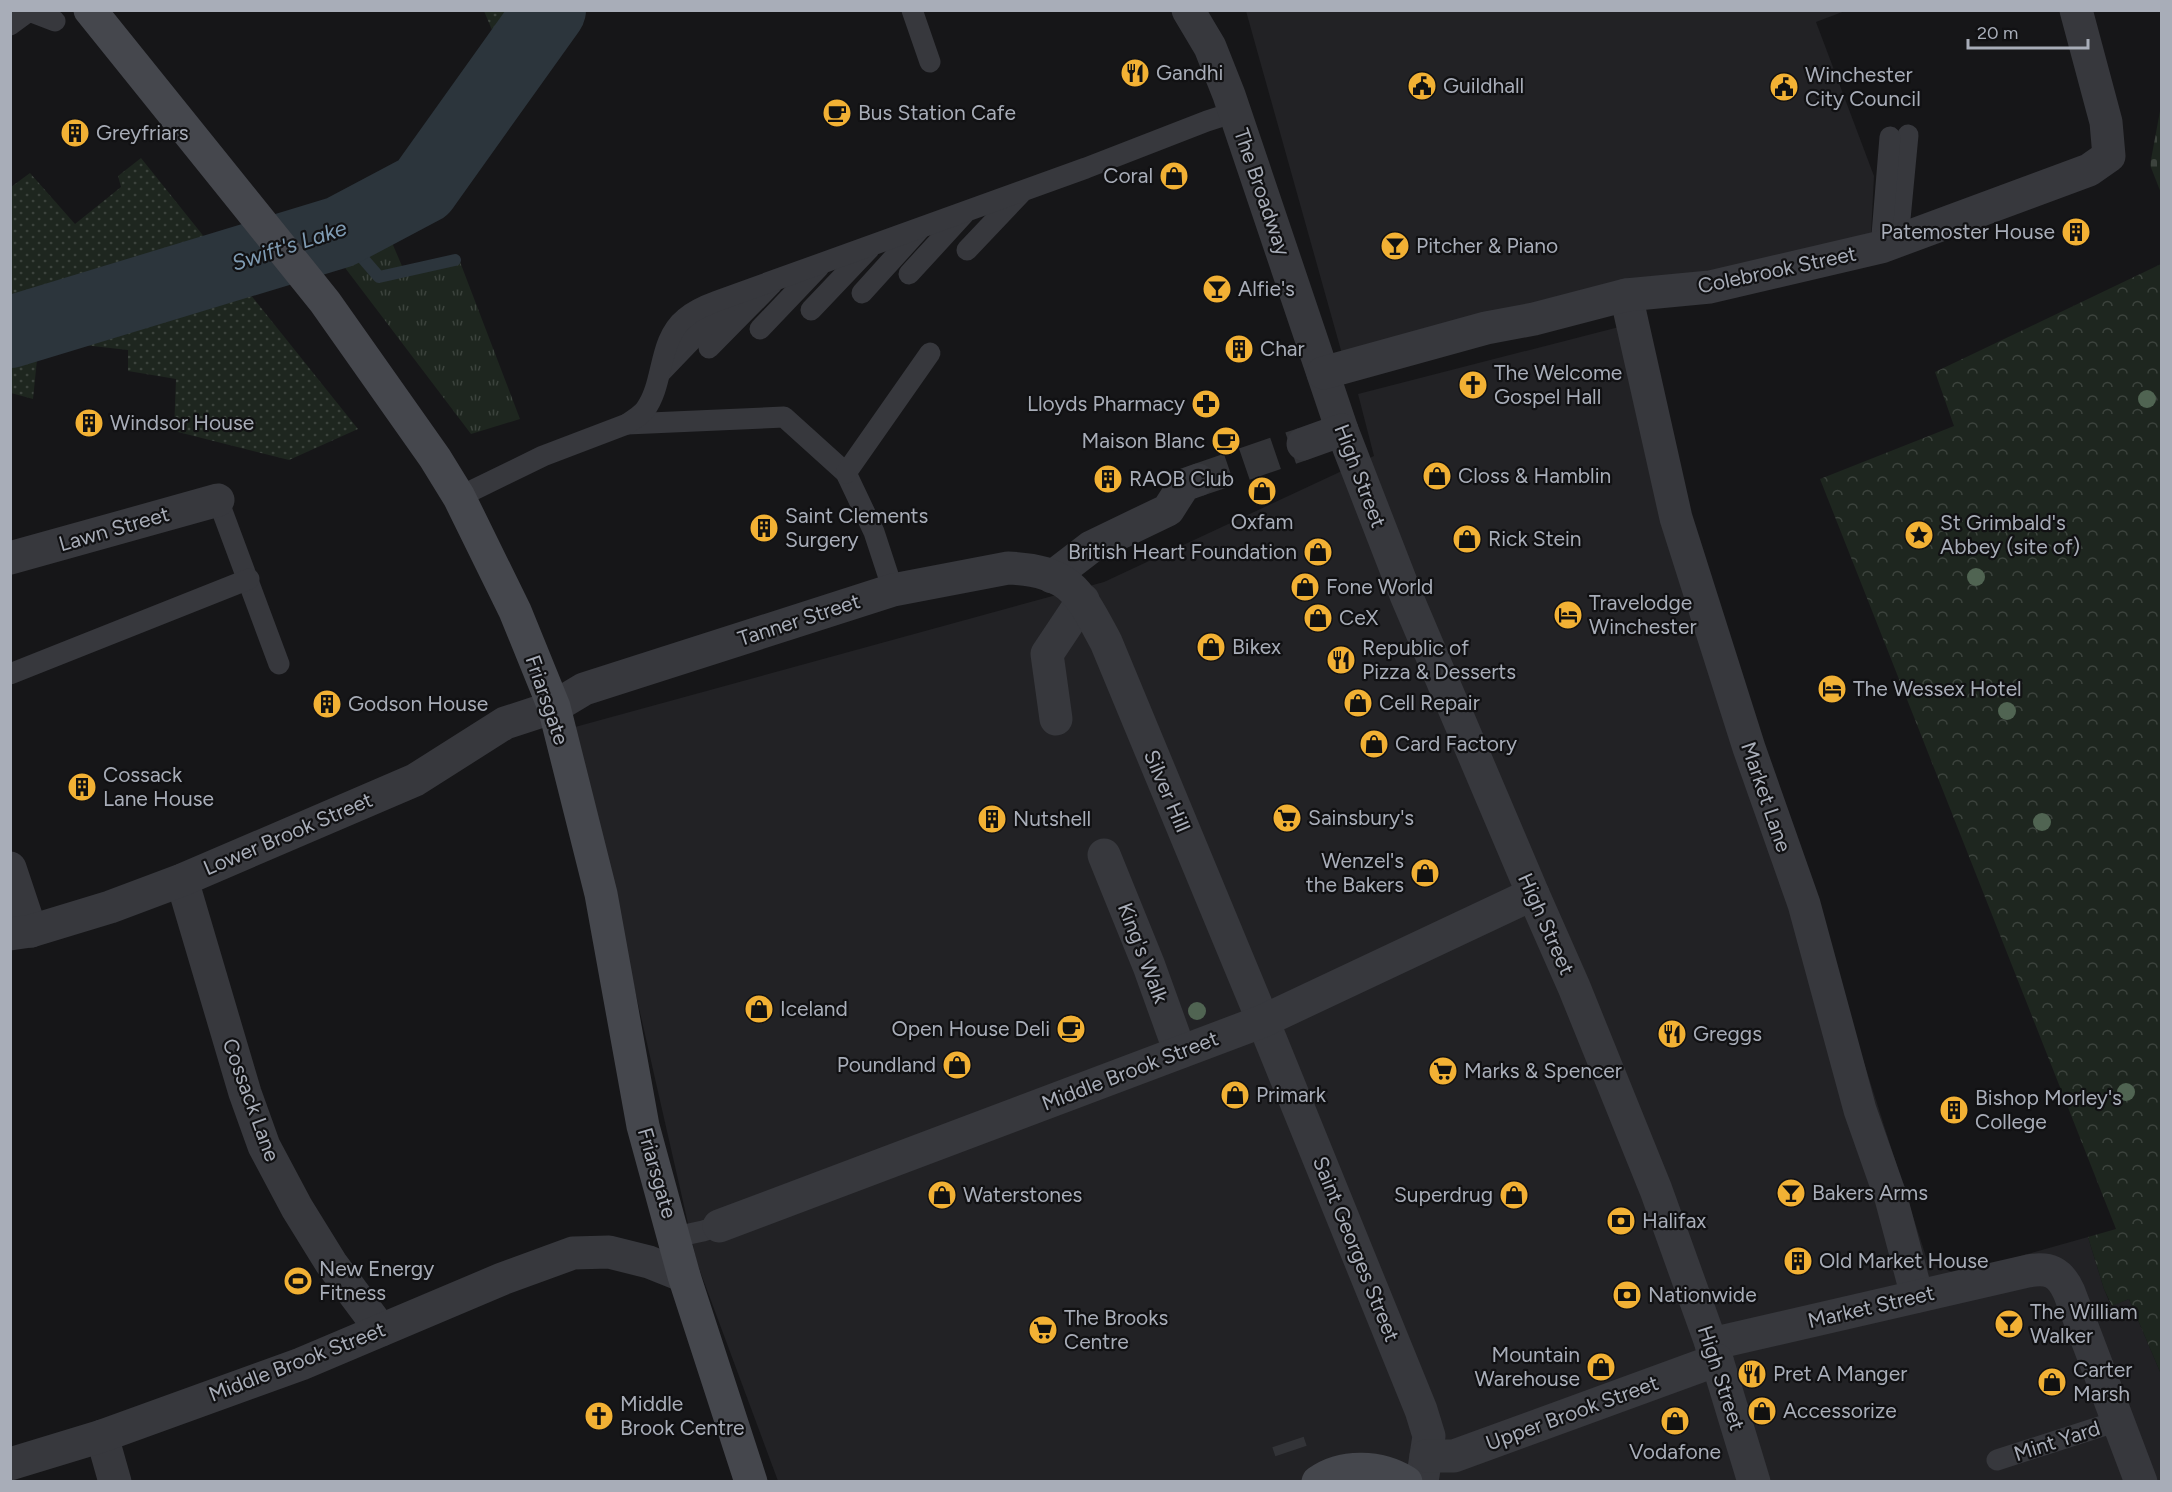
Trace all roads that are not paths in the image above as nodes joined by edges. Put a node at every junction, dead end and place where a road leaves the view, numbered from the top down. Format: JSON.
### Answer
{"nodes":[{"id":1,"x":912,"y":10,"type":"edge"},
{"id":2,"x":1188,"y":10,"type":"edge"},
{"id":3,"x":1208,"y":10,"type":"edge"},
{"id":4,"x":2076,"y":10,"type":"edge"},
{"id":5,"x":97,"y":17,"type":"edge"},
{"id":6,"x":55,"y":21,"type":"dead end"},
{"id":7,"x":10,"y":25,"type":"edge"},
{"id":8,"x":1210,"y":47,"type":"junction"},
{"id":9,"x":930,"y":62,"type":"dead end"},
{"id":10,"x":1235,"y":112,"type":"junction"},
{"id":11,"x":1899,"y":136,"type":"dead end"},
{"id":12,"x":1024,"y":190,"type":"junction"},
{"id":13,"x":966,"y":211,"type":"junction"},
{"id":14,"x":921,"y":227,"type":"junction"},
{"id":15,"x":1889,"y":243,"type":"junction"},
{"id":16,"x":874,"y":244,"type":"junction"},
{"id":17,"x":968,"y":250,"type":"dead end"},
{"id":18,"x":824,"y":262,"type":"junction"},
{"id":19,"x":909,"y":274,"type":"dead end"},
{"id":20,"x":776,"y":280,"type":"junction"},
{"id":21,"x":862,"y":293,"type":"dead end"},
{"id":22,"x":1626,"y":295,"type":"junction"},
{"id":23,"x":811,"y":310,"type":"dead end"},
{"id":24,"x":760,"y":329,"type":"dead end"},
{"id":25,"x":709,"y":348,"type":"dead end"},
{"id":26,"x":930,"y":353,"type":"dead end"},
{"id":27,"x":1323,"y":373,"type":"junction"},
{"id":28,"x":627,"y":424,"type":"junction"},
{"id":29,"x":1342,"y":430,"type":"junction"},
{"id":30,"x":1303,"y":444,"type":"tunnel mouth"},
{"id":31,"x":846,"y":473,"type":"junction"},
{"id":32,"x":1198,"y":480,"type":"tunnel mouth"},
{"id":33,"x":459,"y":497,"type":"junction"},
{"id":34,"x":218,"y":500,"type":"joint"},
{"id":35,"x":10,"y":558,"type":"edge"},
{"id":36,"x":1052,"y":577,"type":"junction"},
{"id":37,"x":249,"y":579,"type":"junction"},
{"id":38,"x":893,"y":590,"type":"junction"},
{"id":39,"x":1083,"y":600,"type":"junction"},
{"id":40,"x":279,"y":664,"type":"dead end"},
{"id":41,"x":10,"y":674,"type":"edge"},
{"id":42,"x":554,"y":707,"type":"junction"},
{"id":43,"x":1056,"y":719,"type":"dead end"},
{"id":44,"x":1104,"y":855,"type":"dead end"},
{"id":45,"x":10,"y":868,"type":"edge"},
{"id":46,"x":182,"y":880,"type":"junction"},
{"id":47,"x":1533,"y":894,"type":"junction"},
{"id":48,"x":21,"y":932,"type":"edge"},
{"id":49,"x":1263,"y":1021,"type":"junction"},
{"id":50,"x":1180,"y":1052,"type":"junction"},
{"id":51,"x":719,"y":1226,"type":"joint"},
{"id":52,"x":675,"y":1237,"type":"junction"},
{"id":53,"x":684,"y":1276,"type":"junction"},
{"id":54,"x":1917,"y":1296,"type":"junction"},
{"id":55,"x":381,"y":1330,"type":"junction"},
{"id":56,"x":1714,"y":1352,"type":"junction"},
{"id":57,"x":2118,"y":1421,"type":"junction"},
{"id":58,"x":102,"y":1436,"type":"junction"},
{"id":59,"x":1997,"y":1460,"type":"dead end"},
{"id":60,"x":10,"y":1464,"type":"edge"},
{"id":61,"x":1424,"y":1469,"type":"edge"},
{"id":62,"x":115,"y":1482,"type":"edge"},
{"id":63,"x":751,"y":1482,"type":"edge"},
{"id":64,"x":1318,"y":1482,"type":"edge"},
{"id":65,"x":1406,"y":1482,"type":"edge"},
{"id":66,"x":1754,"y":1482,"type":"edge"},
{"id":67,"x":2141,"y":1482,"type":"edge"}],
"edges":[{"from":1,"to":9,"type":"lane"},
{"from":2,"to":8,"type":"street","name":"The Broadway"},
{"from":3,"to":8,"type":"street","name":"The Broadway"},
{"from":4,"to":15,"type":"street","name":"Colebrook Street"},
{"from":5,"to":33,"type":"main road","name":"Friarsgate"},
{"from":6,"to":7,"type":"lane"},
{"from":8,"to":10,"type":"street","name":"The Broadway"},
{"from":10,"to":12,"type":"lane"},
{"from":10,"to":27,"type":"street","name":"The Broadway"},
{"from":11,"to":15,"type":"lane"},
{"from":12,"to":13,"type":"lane"},
{"from":12,"to":17,"type":"lane"},
{"from":13,"to":14,"type":"lane"},
{"from":13,"to":19,"type":"lane"},
{"from":14,"to":16,"type":"lane"},
{"from":14,"to":21,"type":"lane"},
{"from":15,"to":22,"type":"street","name":"Colebrook Street"},
{"from":16,"to":18,"type":"lane"},
{"from":16,"to":23,"type":"lane"},
{"from":18,"to":20,"type":"lane"},
{"from":18,"to":24,"type":"lane"},
{"from":20,"to":25,"type":"lane"},
{"from":20,"to":28,"type":"lane"},
{"from":22,"to":27,"type":"street","name":"Colebrook Street"},
{"from":22,"to":54,"type":"street","name":"Market Lane"},
{"from":26,"to":31,"type":"lane"},
{"from":27,"to":29,"type":"street","name":"High Street"},
{"from":28,"to":31,"type":"lane"},
{"from":28,"to":33,"type":"lane"},
{"from":29,"to":30,"type":"street"},
{"from":29,"to":47,"type":"street","name":"High Street"},
{"from":31,"to":38,"type":"lane"},
{"from":32,"to":36,"type":"street"},
{"from":33,"to":42,"type":"main road","name":"Friarsgate"},
{"from":34,"to":35,"type":"street","name":"Lawn Street"},
{"from":34,"to":37,"type":"lane"},
{"from":36,"to":38,"type":"street","name":"Tanner Street"},
{"from":36,"to":39,"type":"street","name":"Silver Hill"},
{"from":37,"to":40,"type":"lane"},
{"from":37,"to":41,"type":"lane"},
{"from":38,"to":42,"type":"street","name":"Tanner Street"},
{"from":39,"to":43,"type":"street"},
{"from":39,"to":49,"type":"street","name":"Silver Hill"},
{"from":42,"to":46,"type":"street","name":"Lower Brook Street"},
{"from":42,"to":52,"type":"main road","name":"Friarsgate"},
{"from":44,"to":50,"type":"street","name":"King's Walk"},
{"from":45,"to":48,"type":"street"},
{"from":46,"to":48,"type":"street","name":"Lower Brook Street"},
{"from":46,"to":55,"type":"street","name":"Cossack Lane"},
{"from":47,"to":49,"type":"street","name":"Middle Brook Street"},
{"from":47,"to":56,"type":"street","name":"High Street"},
{"from":49,"to":50,"type":"street","name":"Middle Brook Street"},
{"from":49,"to":61,"type":"street","name":"Saint Georges Street"},
{"from":50,"to":51,"type":"street","name":"Middle Brook Street"},
{"from":51,"to":52,"type":"lane"},
{"from":52,"to":53,"type":"main road","name":"Friarsgate"},
{"from":53,"to":55,"type":"street","name":"Middle Brook Street"},
{"from":53,"to":63,"type":"main road","name":"Friarsgate"},
{"from":54,"to":56,"type":"street","name":"Market Street"},
{"from":54,"to":57,"type":"street","name":"Market Street"},
{"from":55,"to":58,"type":"street","name":"Middle Brook Street"},
{"from":56,"to":61,"type":"street","name":"Upper Brook Street"},
{"from":56,"to":66,"type":"street","name":"High Street"},
{"from":57,"to":59,"type":"lane","name":"Mint Yard"},
{"from":57,"to":67,"type":"street"},
{"from":58,"to":60,"type":"street","name":"Middle Brook Street"},
{"from":58,"to":62,"type":"street"},
{"from":64,"to":65,"type":"main road"}]}
